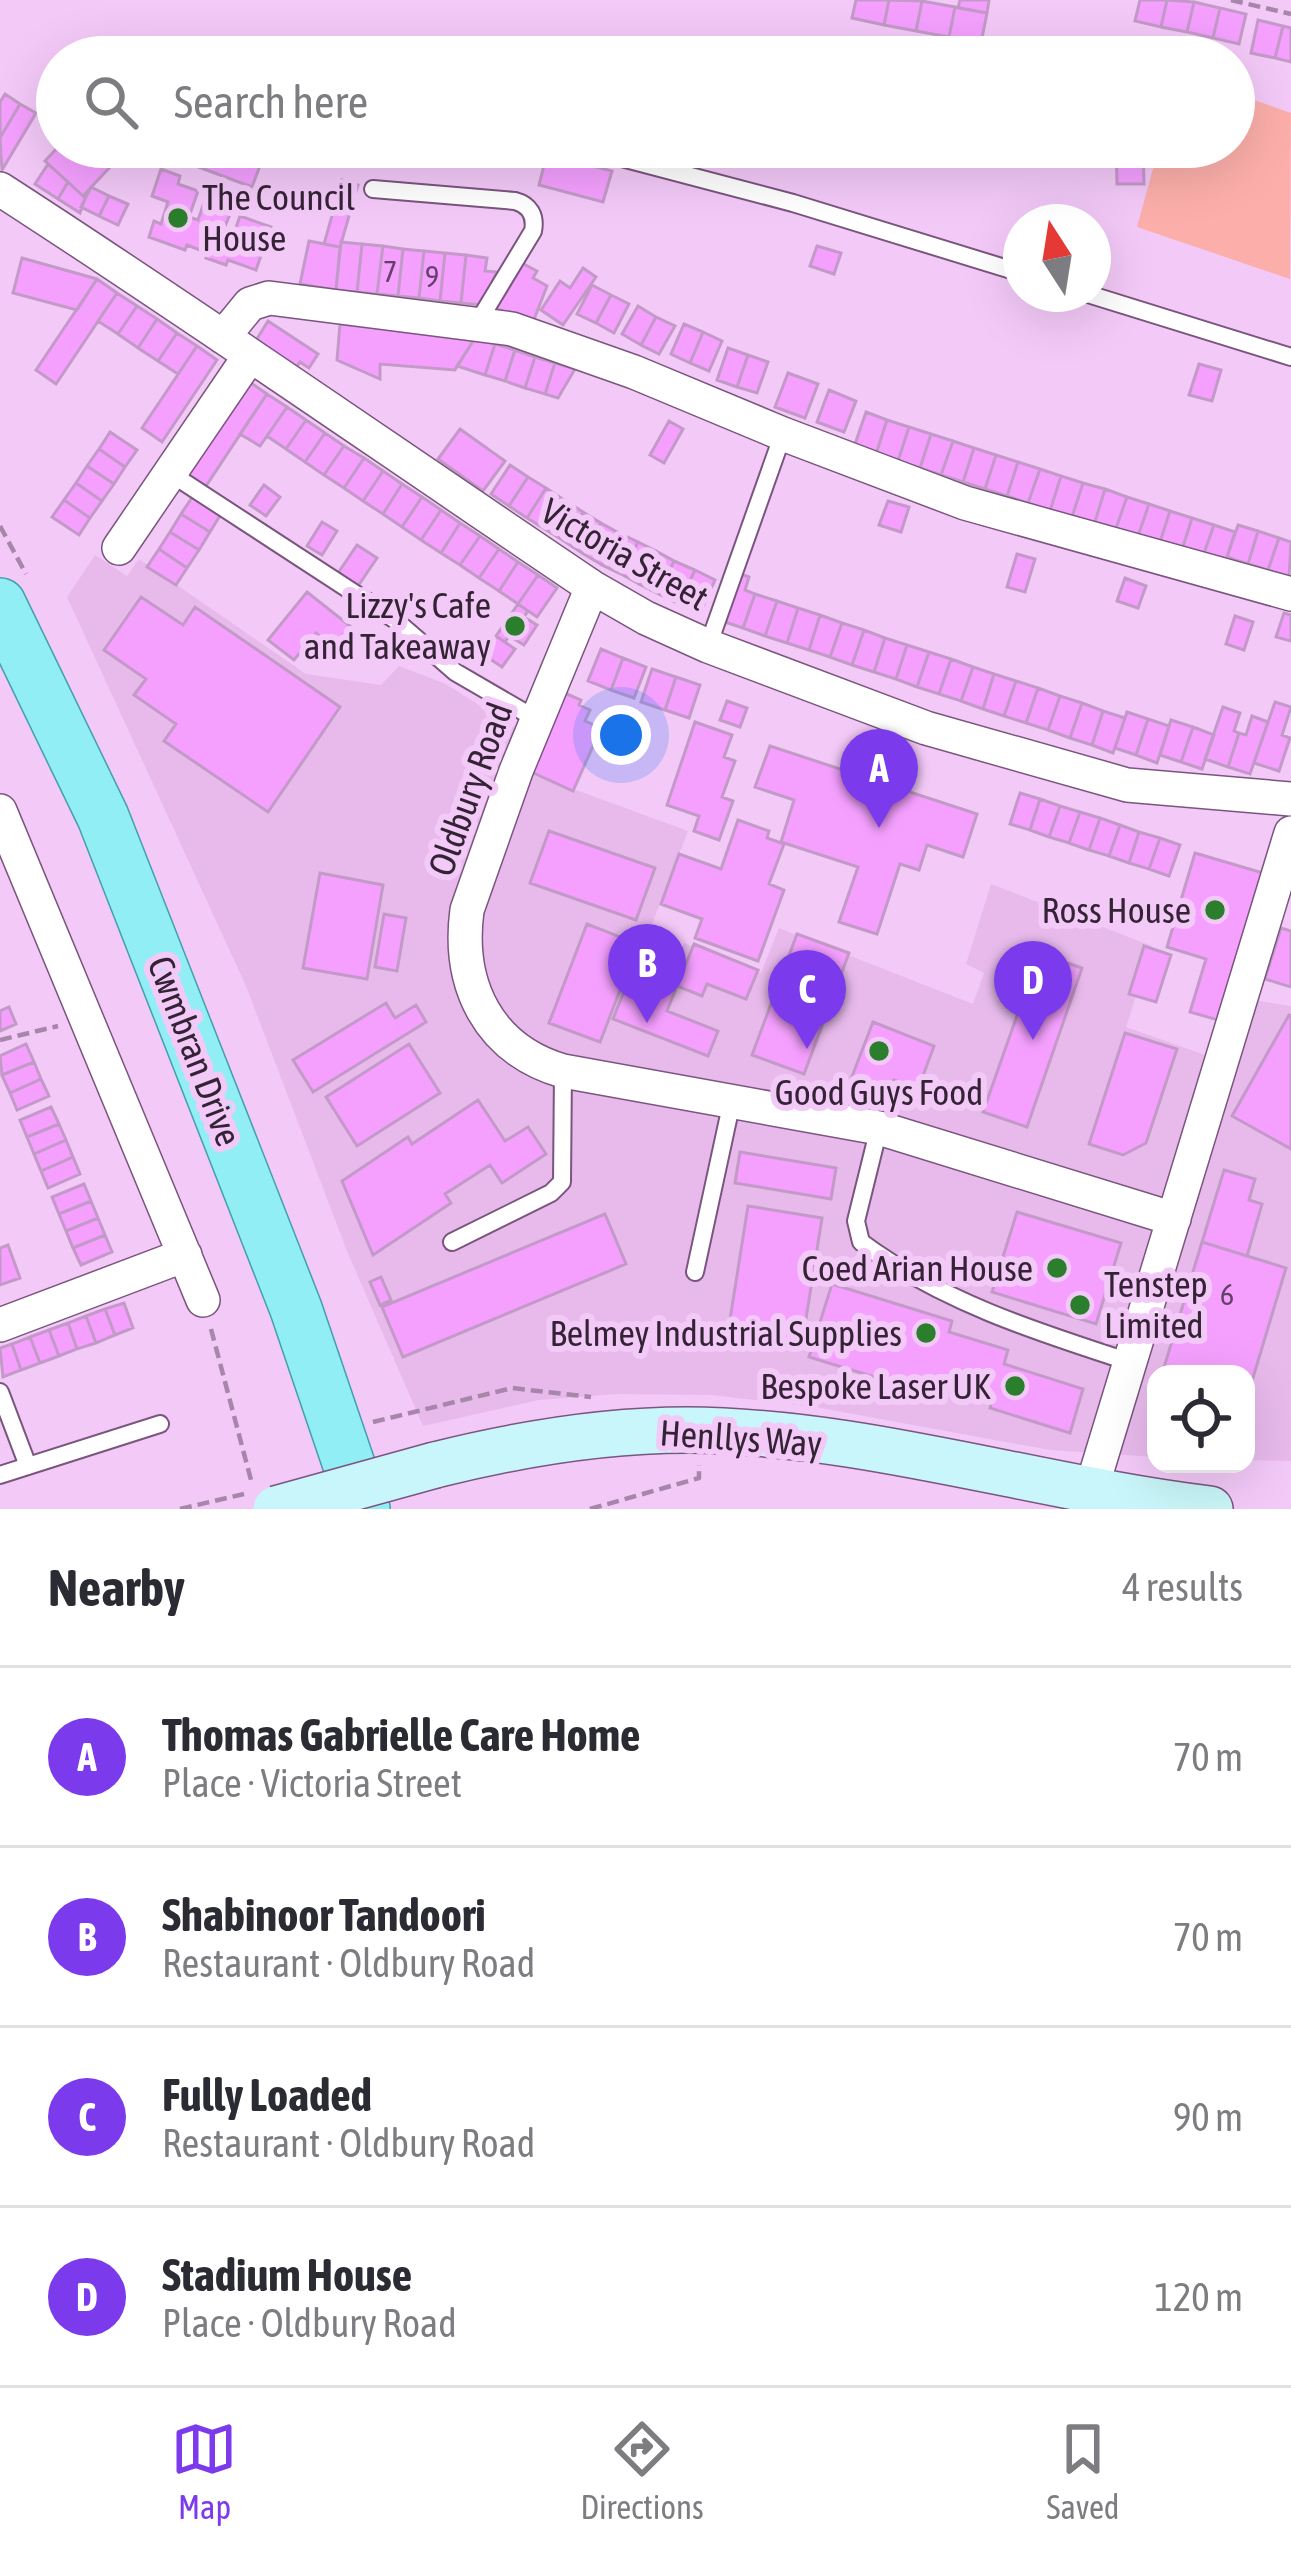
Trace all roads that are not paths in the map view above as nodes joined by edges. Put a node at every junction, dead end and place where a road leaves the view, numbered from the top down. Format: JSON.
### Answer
{"nodes":[{"id":1,"x":660,"y":168,"type":"edge"},
{"id":2,"x":0,"y":189,"type":"edge"},
{"id":3,"x":373,"y":189,"type":"dead end"},
{"id":4,"x":1003,"y":267,"type":"edge"},
{"id":5,"x":1111,"y":301,"type":"edge"},
{"id":6,"x":478,"y":322,"type":"junction"},
{"id":7,"x":236,"y":347,"type":"junction"},
{"id":8,"x":1291,"y":357,"type":"edge"},
{"id":9,"x":783,"y":434,"type":"junction"},
{"id":10,"x":170,"y":473,"type":"junction"},
{"id":11,"x":119,"y":548,"type":"dead end"},
{"id":12,"x":592,"y":587,"type":"junction"},
{"id":13,"x":1291,"y":594,"type":"edge"},
{"id":14,"x":0,"y":604,"type":"edge"},
{"id":15,"x":708,"y":646,"type":"junction"},
{"id":16,"x":536,"y":719,"type":"junction"},
{"id":17,"x":1291,"y":799,"type":"edge"},
{"id":18,"x":0,"y":811,"type":"edge"},
{"id":19,"x":1291,"y":833,"type":"edge"},
{"id":20,"x":563,"y":1071,"type":"junction"},
{"id":21,"x":732,"y":1101,"type":"junction"},
{"id":22,"x":879,"y":1128,"type":"junction"},
{"id":23,"x":1174,"y":1219,"type":"junction"},
{"id":24,"x":452,"y":1242,"type":"dead end"},
{"id":25,"x":185,"y":1255,"type":"junction"},
{"id":26,"x":695,"y":1272,"type":"dead end"},
{"id":27,"x":203,"y":1300,"type":"road end"},
{"id":28,"x":0,"y":1325,"type":"edge"},
{"id":29,"x":1130,"y":1362,"type":"junction"},
{"id":30,"x":0,"y":1392,"type":"edge"},
{"id":31,"x":160,"y":1424,"type":"dead end"},
{"id":32,"x":28,"y":1466,"type":"junction"},
{"id":33,"x":0,"y":1475,"type":"edge"},
{"id":34,"x":1116,"y":1499,"type":"edge"},
{"id":35,"x":265,"y":1500,"type":"edge"},
{"id":36,"x":364,"y":1509,"type":"edge"},
{"id":37,"x":1210,"y":1509,"type":"edge"}],
"edges":[{"from":1,"to":4,"type":"lane"},
{"from":2,"to":7,"type":"street","name":"Victoria Street"},
{"from":3,"to":6,"type":"lane"},
{"from":5,"to":8,"type":"lane"},
{"from":6,"to":7,"type":"street"},
{"from":6,"to":9,"type":"street"},
{"from":7,"to":10,"type":"street"},
{"from":7,"to":12,"type":"street","name":"Victoria Street"},
{"from":9,"to":13,"type":"street"},
{"from":9,"to":15,"type":"lane"},
{"from":10,"to":11,"type":"street"},
{"from":10,"to":16,"type":"lane"},
{"from":12,"to":15,"type":"street","name":"Victoria Street"},
{"from":12,"to":16,"type":"street","name":"Oldbury Road"},
{"from":14,"to":36,"type":"main road","name":"Cwmbran Drive"},
{"from":15,"to":17,"type":"street","name":"Victoria Street"},
{"from":16,"to":20,"type":"street","name":"Oldbury Road"},
{"from":18,"to":25,"type":"street"},
{"from":19,"to":23,"type":"street"},
{"from":20,"to":21,"type":"street","name":"Oldbury Road"},
{"from":20,"to":24,"type":"lane"},
{"from":21,"to":22,"type":"street","name":"Oldbury Road"},
{"from":21,"to":26,"type":"lane"},
{"from":22,"to":23,"type":"street","name":"Oldbury Road"},
{"from":22,"to":29,"type":"lane"},
{"from":23,"to":29,"type":"street"},
{"from":25,"to":27,"type":"street"},
{"from":25,"to":28,"type":"street"},
{"from":29,"to":34,"type":"street"},
{"from":30,"to":32,"type":"lane"},
{"from":31,"to":32,"type":"lane"},
{"from":32,"to":33,"type":"lane"},
{"from":34,"to":35,"type":"street","name":"Henllys Way","bridge":true},
{"from":34,"to":37,"type":"street","name":"Henllys Way"}]}
